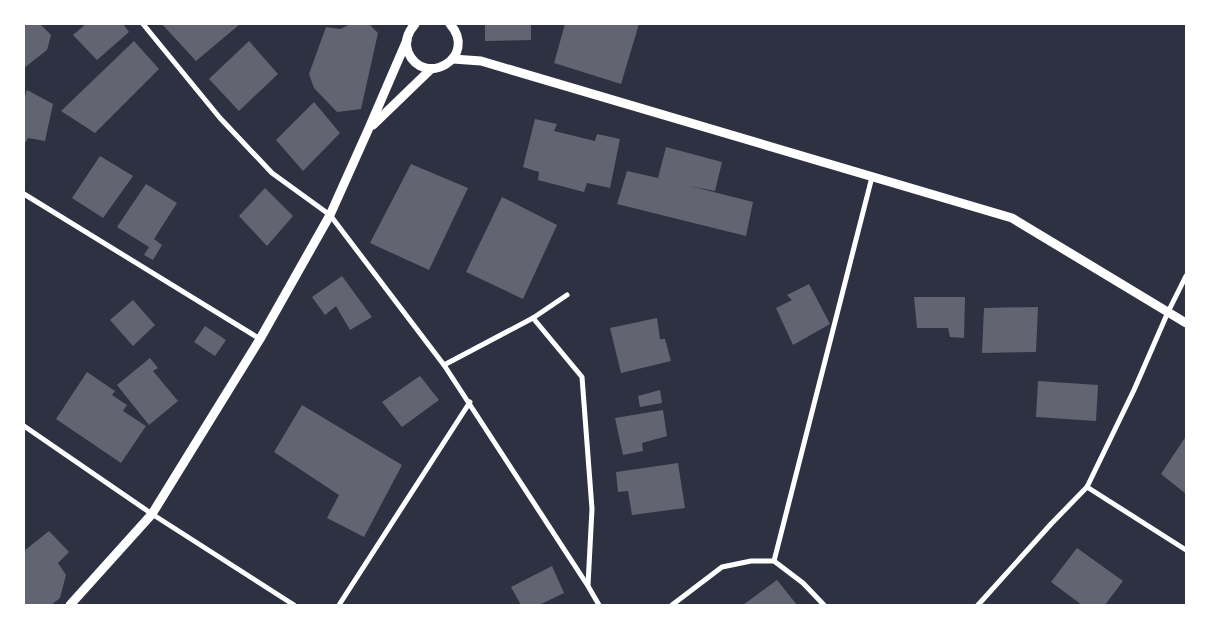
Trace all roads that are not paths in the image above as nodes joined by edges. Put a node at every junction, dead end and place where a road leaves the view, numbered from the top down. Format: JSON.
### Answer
{"nodes":[{"id":1,"x":142,"y":24,"type":"edge"},
{"id":2,"x":415,"y":24,"type":"edge"},
{"id":3,"x":451,"y":24,"type":"edge"},
{"id":4,"x":406,"y":40,"type":"junction"},
{"id":5,"x":453,"y":59,"type":"junction"},
{"id":6,"x":431,"y":69,"type":"junction"},
{"id":7,"x":369,"y":128,"type":"junction"},
{"id":8,"x":872,"y":177,"type":"junction"},
{"id":9,"x":24,"y":194,"type":"edge"},
{"id":10,"x":330,"y":215,"type":"junction"},
{"id":11,"x":1186,"y":276,"type":"edge"},
{"id":12,"x":567,"y":295,"type":"dead end"},
{"id":13,"x":1168,"y":312,"type":"junction"},
{"id":14,"x":533,"y":318,"type":"junction"},
{"id":15,"x":1186,"y":323,"type":"edge"},
{"id":16,"x":260,"y":339,"type":"junction"},
{"id":17,"x":444,"y":365,"type":"junction"},
{"id":18,"x":470,"y":402,"type":"junction"},
{"id":19,"x":24,"y":426,"type":"edge"},
{"id":20,"x":1087,"y":487,"type":"junction"},
{"id":21,"x":152,"y":514,"type":"junction"},
{"id":22,"x":1186,"y":550,"type":"edge"},
{"id":23,"x":774,"y":561,"type":"junction"},
{"id":24,"x":588,"y":586,"type":"junction"},
{"id":25,"x":70,"y":605,"type":"edge"},
{"id":26,"x":294,"y":605,"type":"edge"},
{"id":27,"x":339,"y":605,"type":"edge"},
{"id":28,"x":599,"y":605,"type":"edge"},
{"id":29,"x":672,"y":605,"type":"edge"},
{"id":30,"x":824,"y":605,"type":"edge"},
{"id":31,"x":978,"y":605,"type":"edge"}],
"edges":[{"from":1,"to":10,"type":"street"},
{"from":2,"to":4,"type":"street"},
{"from":3,"to":5,"type":"street"},
{"from":4,"to":6,"type":"street"},
{"from":4,"to":7,"type":"street"},
{"from":5,"to":6,"type":"street"},
{"from":5,"to":8,"type":"street"},
{"from":6,"to":7,"type":"street"},
{"from":7,"to":10,"type":"street"},
{"from":8,"to":13,"type":"street"},
{"from":8,"to":23,"type":"street"},
{"from":9,"to":16,"type":"street"},
{"from":10,"to":16,"type":"street"},
{"from":10,"to":17,"type":"street"},
{"from":11,"to":13,"type":"street"},
{"from":12,"to":14,"type":"street"},
{"from":13,"to":15,"type":"street"},
{"from":13,"to":20,"type":"street"},
{"from":14,"to":17,"type":"street"},
{"from":14,"to":24,"type":"street"},
{"from":16,"to":21,"type":"street"},
{"from":17,"to":18,"type":"street"},
{"from":18,"to":24,"type":"street"},
{"from":18,"to":27,"type":"street"},
{"from":19,"to":21,"type":"street"},
{"from":20,"to":22,"type":"street"},
{"from":20,"to":31,"type":"street"},
{"from":21,"to":25,"type":"street"},
{"from":21,"to":26,"type":"street"},
{"from":23,"to":29,"type":"street"},
{"from":23,"to":30,"type":"street"},
{"from":24,"to":28,"type":"street"}]}
